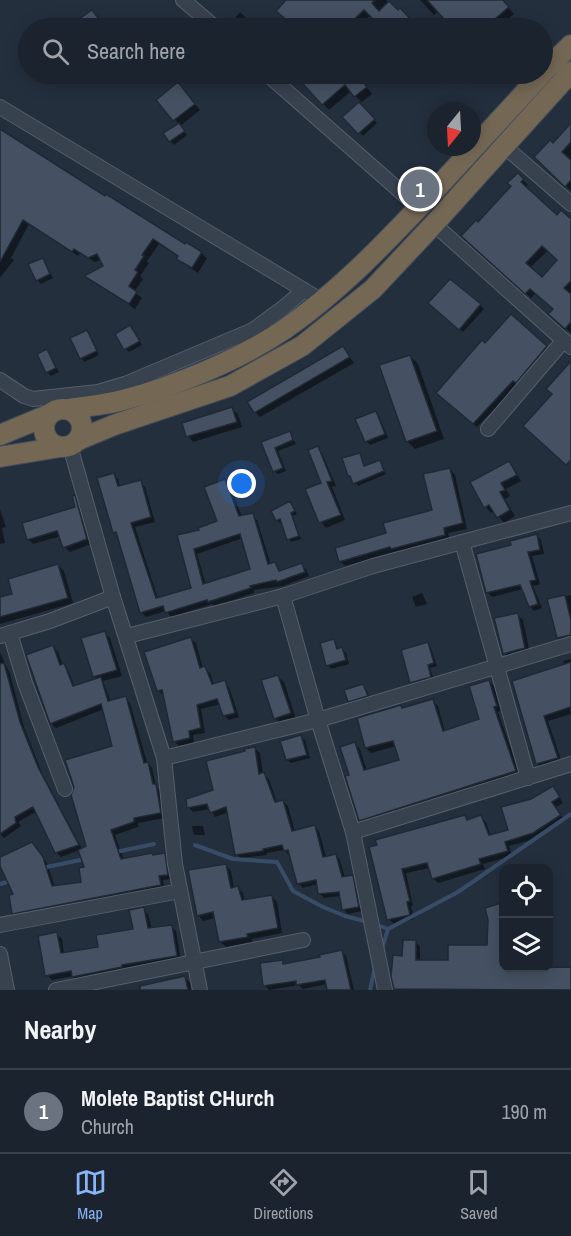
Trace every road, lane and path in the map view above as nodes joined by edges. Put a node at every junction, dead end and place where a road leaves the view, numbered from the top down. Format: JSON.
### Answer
{"nodes":[{"id":1,"x":183,"y":0,"type":"edge"},
{"id":2,"x":204,"y":18,"type":"edge"},
{"id":3,"x":571,"y":45,"type":"edge"},
{"id":4,"x":553,"y":62,"type":"edge"},
{"id":5,"x":571,"y":72,"type":"edge"},
{"id":6,"x":278,"y":84,"type":"edge"},
{"id":7,"x":532,"y":84,"type":"edge"},
{"id":8,"x":0,"y":107,"type":"edge"},
{"id":9,"x":503,"y":145,"type":"junction"},
{"id":10,"x":571,"y":204,"type":"edge"},
{"id":11,"x":418,"y":207,"type":"junction"},
{"id":12,"x":434,"y":224,"type":"junction"},
{"id":13,"x":303,"y":290,"type":"junction"},
{"id":14,"x":321,"y":301,"type":"junction"},
{"id":15,"x":567,"y":343,"type":"edge"},
{"id":16,"x":0,"y":380,"type":"edge"},
{"id":17,"x":69,"y":409,"type":"junction"},
{"id":18,"x":48,"y":415,"type":"junction"},
{"id":19,"x":488,"y":429,"type":"dead end"},
{"id":20,"x":0,"y":435,"type":"edge"},
{"id":21,"x":69,"y":444,"type":"junction"},
{"id":22,"x":0,"y":457,"type":"edge"},
{"id":23,"x":571,"y":513,"type":"edge"},
{"id":24,"x":462,"y":542,"type":"junction"},
{"id":25,"x":283,"y":596,"type":"junction"},
{"id":26,"x":114,"y":597,"type":"junction"},
{"id":27,"x":5,"y":634,"type":"edge"},
{"id":28,"x":127,"y":636,"type":"junction"},
{"id":29,"x":571,"y":644,"type":"edge"},
{"id":30,"x":496,"y":666,"type":"junction"},
{"id":31,"x":318,"y":720,"type":"junction"},
{"id":32,"x":164,"y":758,"type":"junction"},
{"id":33,"x":571,"y":764,"type":"edge"},
{"id":34,"x":528,"y":778,"type":"junction"},
{"id":35,"x":65,"y":789,"type":"dead end"},
{"id":36,"x":353,"y":832,"type":"junction"},
{"id":37,"x":180,"y":891,"type":"junction"},
{"id":38,"x":0,"y":925,"type":"edge"},
{"id":39,"x":303,"y":940,"type":"dead end"},
{"id":40,"x":0,"y":954,"type":"edge"},
{"id":41,"x":196,"y":962,"type":"junction"},
{"id":42,"x":7,"y":990,"type":"edge"},
{"id":43,"x":56,"y":990,"type":"edge"},
{"id":44,"x":200,"y":990,"type":"edge"},
{"id":45,"x":384,"y":990,"type":"edge"}],
"edges":[{"from":1,"to":2,"type":"street"},
{"from":3,"to":4,"type":"highway"},
{"from":5,"to":9,"type":"highway"},
{"from":6,"to":11,"type":"street"},
{"from":7,"to":11,"type":"highway"},
{"from":8,"to":13,"type":"street"},
{"from":9,"to":10,"type":"street"},
{"from":9,"to":12,"type":"highway"},
{"from":11,"to":14,"type":"highway"},
{"from":12,"to":15,"type":"street"},
{"from":12,"to":21,"type":"highway"},
{"from":13,"to":14,"type":"street"},
{"from":13,"to":16,"type":"street"},
{"from":14,"to":17,"type":"highway"},
{"from":15,"to":19,"type":"street"},
{"from":17,"to":18,"type":"highway"},
{"from":17,"to":21,"type":"highway"},
{"from":18,"to":20,"type":"highway"},
{"from":18,"to":21,"type":"highway"},
{"from":21,"to":22,"type":"highway"},
{"from":21,"to":26,"type":"street"},
{"from":23,"to":24,"type":"street"},
{"from":24,"to":25,"type":"street"},
{"from":24,"to":30,"type":"street"},
{"from":25,"to":28,"type":"street"},
{"from":25,"to":31,"type":"street"},
{"from":26,"to":27,"type":"street"},
{"from":26,"to":28,"type":"street"},
{"from":27,"to":35,"type":"street"},
{"from":28,"to":32,"type":"street"},
{"from":29,"to":30,"type":"street"},
{"from":30,"to":31,"type":"street"},
{"from":30,"to":34,"type":"street"},
{"from":31,"to":32,"type":"street"},
{"from":31,"to":36,"type":"street"},
{"from":32,"to":37,"type":"street"},
{"from":33,"to":34,"type":"street"},
{"from":34,"to":36,"type":"street"},
{"from":36,"to":45,"type":"street"},
{"from":37,"to":38,"type":"street"},
{"from":37,"to":41,"type":"street"},
{"from":39,"to":41,"type":"street"},
{"from":40,"to":42,"type":"street"},
{"from":41,"to":43,"type":"street"},
{"from":41,"to":44,"type":"street"}]}
